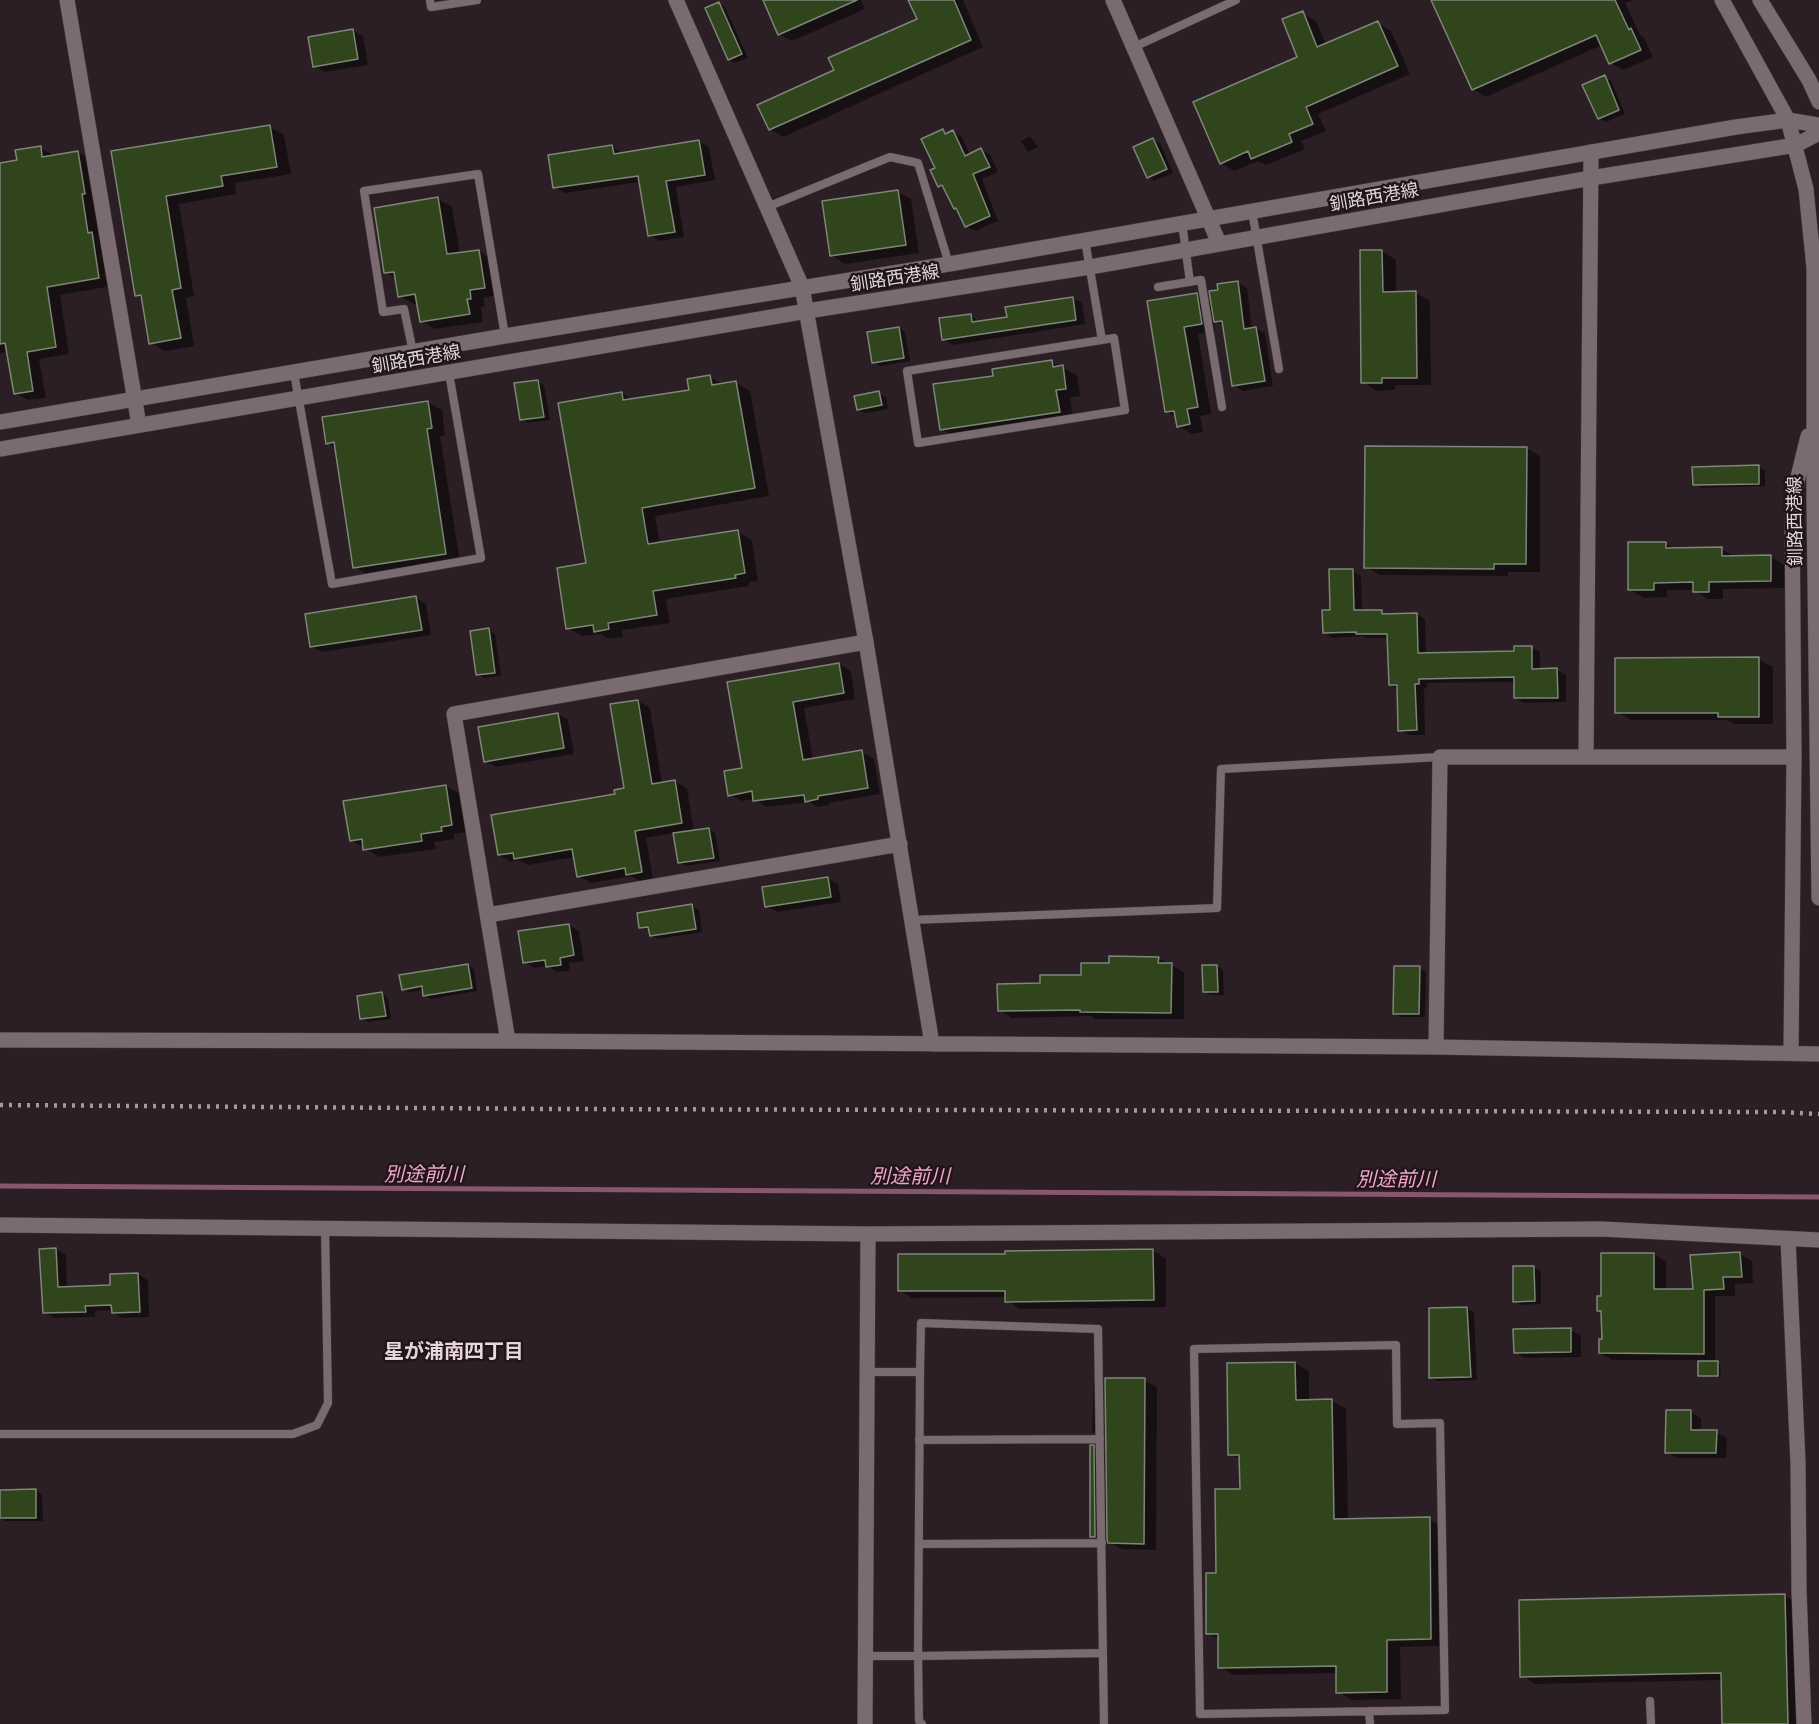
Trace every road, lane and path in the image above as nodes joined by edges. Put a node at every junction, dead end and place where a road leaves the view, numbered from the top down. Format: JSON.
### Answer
{"nodes":[{"id":1,"x":67,"y":0,"type":"edge"},
{"id":2,"x":430,"y":0,"type":"edge"},
{"id":3,"x":477,"y":0,"type":"edge"},
{"id":4,"x":676,"y":0,"type":"edge"},
{"id":5,"x":1113,"y":0,"type":"edge"},
{"id":6,"x":1236,"y":0,"type":"edge"},
{"id":7,"x":1722,"y":0,"type":"edge"},
{"id":8,"x":1760,"y":0,"type":"edge"},
{"id":9,"x":1134,"y":47,"type":"junction"},
{"id":10,"x":1819,"y":102,"type":"edge"},
{"id":11,"x":1788,"y":120,"type":"junction"},
{"id":12,"x":1819,"y":125,"type":"edge"},
{"id":13,"x":1819,"y":133,"type":"edge"},
{"id":14,"x":1796,"y":145,"type":"junction"},
{"id":15,"x":1591,"y":152,"type":"junction"},
{"id":16,"x":1591,"y":178,"type":"junction"},
{"id":17,"x":767,"y":207,"type":"junction"},
{"id":18,"x":1252,"y":211,"type":"junction"},
{"id":19,"x":1210,"y":219,"type":"junction"},
{"id":20,"x":1182,"y":223,"type":"junction"},
{"id":21,"x":1257,"y":237,"type":"junction"},
{"id":22,"x":1085,"y":240,"type":"junction"},
{"id":23,"x":1219,"y":243,"type":"junction"},
{"id":24,"x":1186,"y":249,"type":"junction"},
{"id":25,"x":949,"y":264,"type":"junction"},
{"id":26,"x":1090,"y":267,"type":"junction"},
{"id":27,"x":1190,"y":282,"type":"junction"},
{"id":28,"x":802,"y":287,"type":"junction"},
{"id":29,"x":1158,"y":287,"type":"dead end"},
{"id":30,"x":807,"y":311,"type":"junction"},
{"id":31,"x":505,"y":336,"type":"junction"},
{"id":32,"x":1102,"y":340,"type":"junction"},
{"id":33,"x":413,"y":352,"type":"junction"},
{"id":34,"x":1279,"y":369,"type":"dead end"},
{"id":35,"x":294,"y":373,"type":"junction"},
{"id":36,"x":448,"y":373,"type":"junction"},
{"id":37,"x":299,"y":399,"type":"junction"},
{"id":38,"x":135,"y":400,"type":"junction"},
{"id":39,"x":1222,"y":407,"type":"dead end"},
{"id":40,"x":1814,"y":416,"type":"junction"},
{"id":41,"x":0,"y":422,"type":"edge"},
{"id":42,"x":139,"y":425,"type":"junction"},
{"id":43,"x":0,"y":448,"type":"edge"},
{"id":44,"x":1816,"y":502,"type":"edge"},
{"id":45,"x":866,"y":642,"type":"junction"},
{"id":46,"x":1440,"y":757,"type":"junction"},
{"id":47,"x":1586,"y":757,"type":"junction"},
{"id":48,"x":1794,"y":757,"type":"junction"},
{"id":49,"x":900,"y":844,"type":"junction"},
{"id":50,"x":1819,"y":898,"type":"edge"},
{"id":51,"x":488,"y":915,"type":"junction"},
{"id":52,"x":912,"y":920,"type":"junction"},
{"id":53,"x":0,"y":1040,"type":"edge"},
{"id":54,"x":508,"y":1041,"type":"junction"},
{"id":55,"x":932,"y":1044,"type":"junction"},
{"id":56,"x":1436,"y":1047,"type":"junction"},
{"id":57,"x":1791,"y":1052,"type":"junction"},
{"id":58,"x":1819,"y":1054,"type":"edge"},
{"id":59,"x":0,"y":1225,"type":"edge"},
{"id":60,"x":324,"y":1227,"type":"junction"},
{"id":61,"x":868,"y":1234,"type":"junction"},
{"id":62,"x":1788,"y":1239,"type":"junction"},
{"id":63,"x":1819,"y":1240,"type":"edge"},
{"id":64,"x":867,"y":1372,"type":"junction"},
{"id":65,"x":920,"y":1372,"type":"junction"},
{"id":66,"x":0,"y":1434,"type":"edge"},
{"id":67,"x":1100,"y":1439,"type":"junction"},
{"id":68,"x":919,"y":1440,"type":"junction"},
{"id":69,"x":1102,"y":1543,"type":"junction"},
{"id":70,"x":919,"y":1544,"type":"junction"},
{"id":71,"x":1103,"y":1653,"type":"junction"},
{"id":72,"x":865,"y":1656,"type":"junction"},
{"id":73,"x":918,"y":1656,"type":"junction"},
{"id":74,"x":1650,"y":1701,"type":"dead end"},
{"id":75,"x":1369,"y":1711,"type":"junction"},
{"id":76,"x":865,"y":1724,"type":"edge"},
{"id":77,"x":922,"y":1724,"type":"edge"},
{"id":78,"x":1104,"y":1724,"type":"edge"},
{"id":79,"x":1370,"y":1724,"type":"edge"},
{"id":80,"x":1651,"y":1724,"type":"edge"},
{"id":81,"x":1804,"y":1724,"type":"edge"}],
"edges":[{"from":1,"to":38,"type":"street"},
{"from":2,"to":3,"type":"lane"},
{"from":4,"to":17,"type":"street"},
{"from":5,"to":9,"type":"street"},
{"from":6,"to":9,"type":"lane"},
{"from":7,"to":11,"type":"street"},
{"from":8,"to":10,"type":"street"},
{"from":9,"to":19,"type":"street"},
{"from":11,"to":12,"type":"street","name":"釧路西港線"},
{"from":11,"to":14,"type":"street","name":"釧路西港線"},
{"from":11,"to":15,"type":"street","name":"釧路西港線"},
{"from":13,"to":14,"type":"street","name":"釧路西港線"},
{"from":14,"to":16,"type":"street","name":"釧路西港線"},
{"from":14,"to":40,"type":"street","name":"釧路西港線"},
{"from":15,"to":16,"type":"street"},
{"from":15,"to":18,"type":"street","name":"釧路西港線"},
{"from":16,"to":21,"type":"street","name":"釧路西港線"},
{"from":16,"to":47,"type":"street"},
{"from":17,"to":25,"type":"lane"},
{"from":17,"to":28,"type":"street"},
{"from":18,"to":19,"type":"street","name":"釧路西港線"},
{"from":18,"to":21,"type":"lane"},
{"from":19,"to":20,"type":"street","name":"釧路西港線"},
{"from":19,"to":23,"type":"street"},
{"from":20,"to":22,"type":"street","name":"釧路西港線"},
{"from":20,"to":24,"type":"lane"},
{"from":21,"to":23,"type":"street","name":"釧路西港線"},
{"from":21,"to":34,"type":"lane"},
{"from":22,"to":25,"type":"street","name":"釧路西港線"},
{"from":22,"to":26,"type":"lane"},
{"from":23,"to":24,"type":"street","name":"釧路西港線"},
{"from":24,"to":26,"type":"street","name":"釧路西港線"},
{"from":24,"to":27,"type":"lane"},
{"from":25,"to":28,"type":"street","name":"釧路西港線"},
{"from":26,"to":30,"type":"street","name":"釧路西港線"},
{"from":26,"to":32,"type":"lane"},
{"from":27,"to":29,"type":"lane"},
{"from":27,"to":39,"type":"lane"},
{"from":28,"to":30,"type":"street"},
{"from":28,"to":31,"type":"street","name":"釧路西港線"},
{"from":30,"to":36,"type":"street","name":"釧路西港線"},
{"from":30,"to":45,"type":"street"},
{"from":31,"to":33,"type":"street","name":"釧路西港線"},
{"from":31,"to":33,"type":"lane"},
{"from":32,"to":32,"type":"lane"},
{"from":33,"to":35,"type":"street","name":"釧路西港線"},
{"from":35,"to":37,"type":"lane"},
{"from":35,"to":38,"type":"street","name":"釧路西港線"},
{"from":36,"to":37,"type":"street","name":"釧路西港線"},
{"from":36,"to":37,"type":"lane"},
{"from":37,"to":42,"type":"street","name":"釧路西港線"},
{"from":38,"to":41,"type":"street","name":"釧路西港線"},
{"from":38,"to":42,"type":"street"},
{"from":40,"to":44,"type":"street","name":"釧路西港線"},
{"from":40,"to":48,"type":"street"},
{"from":42,"to":43,"type":"street","name":"釧路西港線"},
{"from":44,"to":50,"type":"street","name":"釧路西港線"},
{"from":45,"to":49,"type":"street"},
{"from":45,"to":51,"type":"street"},
{"from":46,"to":47,"type":"street"},
{"from":46,"to":52,"type":"lane"},
{"from":46,"to":56,"type":"street"},
{"from":47,"to":48,"type":"street"},
{"from":48,"to":57,"type":"street"},
{"from":49,"to":51,"type":"street"},
{"from":49,"to":52,"type":"street"},
{"from":51,"to":54,"type":"street"},
{"from":52,"to":55,"type":"street"},
{"from":53,"to":54,"type":"street"},
{"from":54,"to":55,"type":"street"},
{"from":55,"to":56,"type":"street"},
{"from":56,"to":57,"type":"street"},
{"from":57,"to":58,"type":"street"},
{"from":59,"to":60,"type":"street"},
{"from":60,"to":61,"type":"street"},
{"from":60,"to":66,"type":"lane"},
{"from":61,"to":62,"type":"street"},
{"from":61,"to":64,"type":"street"},
{"from":62,"to":63,"type":"street"},
{"from":62,"to":81,"type":"street"},
{"from":64,"to":65,"type":"lane"},
{"from":64,"to":72,"type":"street"},
{"from":65,"to":67,"type":"lane"},
{"from":65,"to":68,"type":"lane"},
{"from":67,"to":68,"type":"lane"},
{"from":67,"to":69,"type":"lane"},
{"from":68,"to":70,"type":"lane"},
{"from":69,"to":70,"type":"lane"},
{"from":69,"to":71,"type":"lane"},
{"from":70,"to":73,"type":"lane"},
{"from":71,"to":73,"type":"lane"},
{"from":71,"to":78,"type":"lane"},
{"from":72,"to":73,"type":"lane"},
{"from":72,"to":76,"type":"street"},
{"from":73,"to":77,"type":"lane"},
{"from":74,"to":80,"type":"lane"},
{"from":75,"to":75,"type":"lane"},
{"from":75,"to":79,"type":"lane"}]}
